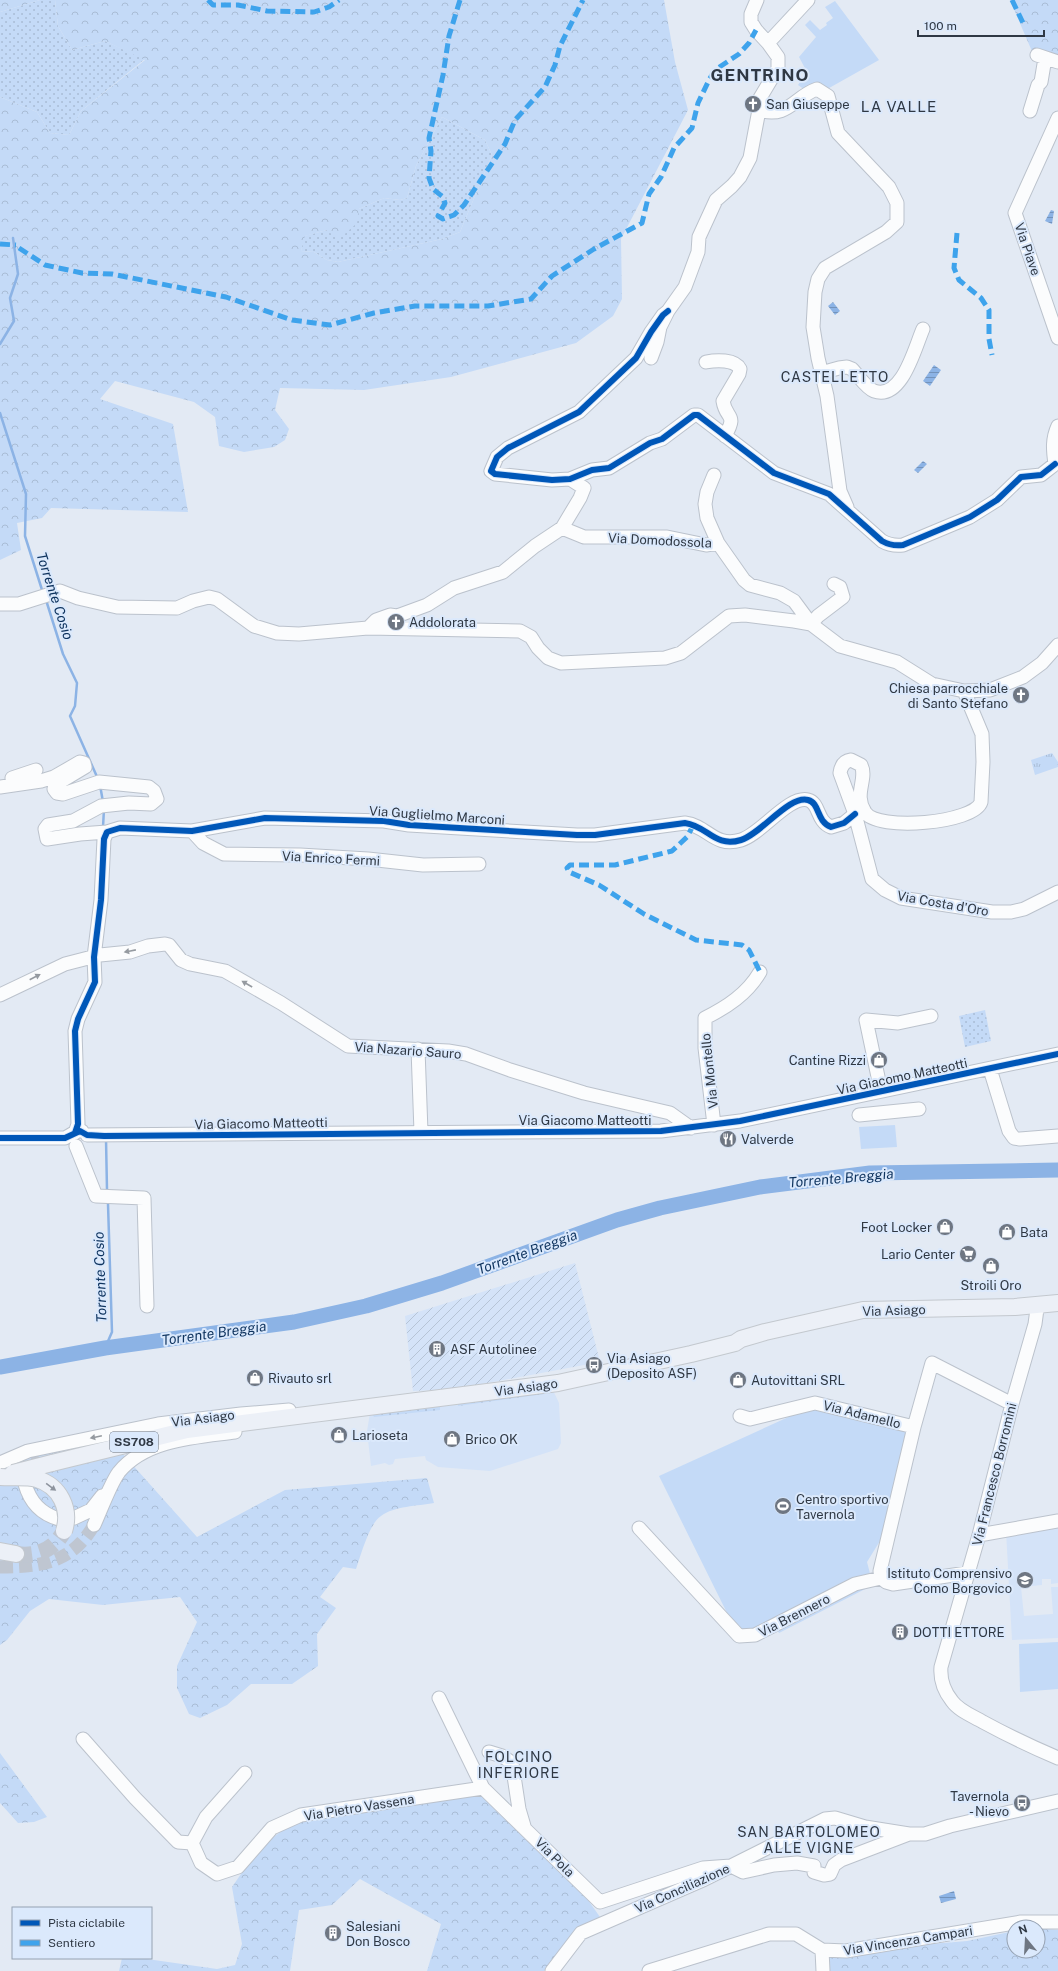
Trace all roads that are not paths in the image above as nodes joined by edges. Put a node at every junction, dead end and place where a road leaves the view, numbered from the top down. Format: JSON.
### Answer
{"nodes":[{"id":1,"x":757,"y":0,"type":"edge"},
{"id":2,"x":808,"y":0,"type":"edge"},
{"id":3,"x":768,"y":43,"type":"junction"},
{"id":4,"x":1058,"y":62,"type":"edge"},
{"id":5,"x":759,"y":110,"type":"junction"},
{"id":6,"x":1030,"y":111,"type":"dead end"},
{"id":7,"x":1058,"y":118,"type":"edge"},
{"id":8,"x":668,"y":311,"type":"junction"},
{"id":9,"x":923,"y":329,"type":"dead end"},
{"id":10,"x":1058,"y":338,"type":"edge"},
{"id":11,"x":651,"y":358,"type":"dead end"},
{"id":12,"x":706,"y":362,"type":"dead end"},
{"id":13,"x":821,"y":373,"type":"junction"},
{"id":14,"x":1058,"y":426,"type":"edge"},
{"id":15,"x":725,"y":436,"type":"junction"},
{"id":16,"x":1056,"y":465,"type":"edge"},
{"id":17,"x":714,"y":474,"type":"dead end"},
{"id":18,"x":570,"y":479,"type":"junction"},
{"id":19,"x":847,"y":508,"type":"junction"},
{"id":20,"x":562,"y":528,"type":"junction"},
{"id":21,"x":718,"y":542,"type":"junction"},
{"id":22,"x":834,"y":584,"type":"dead end"},
{"id":23,"x":0,"y":604,"type":"edge"},
{"id":24,"x":811,"y":624,"type":"junction"},
{"id":25,"x":368,"y":628,"type":"junction"},
{"id":26,"x":1058,"y":645,"type":"edge"},
{"id":27,"x":964,"y":691,"type":"junction"},
{"id":28,"x":36,"y":770,"type":"dead end"},
{"id":29,"x":0,"y":780,"type":"edge"},
{"id":30,"x":0,"y":787,"type":"edge"},
{"id":31,"x":855,"y":814,"type":"junction"},
{"id":32,"x":192,"y":831,"type":"junction"},
{"id":33,"x":107,"y":832,"type":"junction"},
{"id":34,"x":479,"y":864,"type":"dead end"},
{"id":35,"x":1058,"y":892,"type":"edge"},
{"id":36,"x":94,"y":957,"type":"junction"},
{"id":37,"x":760,"y":972,"type":"dead end"},
{"id":38,"x":0,"y":995,"type":"edge"},
{"id":39,"x":932,"y":1016,"type":"dead end"},
{"id":40,"x":418,"y":1049,"type":"junction"},
{"id":41,"x":1058,"y":1054,"type":"edge"},
{"id":42,"x":990,"y":1068,"type":"junction"},
{"id":43,"x":878,"y":1092,"type":"junction"},
{"id":44,"x":919,"y":1108,"type":"dead end"},
{"id":45,"x":878,"y":1113,"type":"junction"},
{"id":46,"x":859,"y":1115,"type":"dead end"},
{"id":47,"x":714,"y":1125,"type":"junction"},
{"id":48,"x":691,"y":1128,"type":"junction"},
{"id":49,"x":421,"y":1132,"type":"junction"},
{"id":50,"x":1058,"y":1136,"type":"edge"},
{"id":51,"x":0,"y":1138,"type":"edge"},
{"id":52,"x":78,"y":1138,"type":"junction"},
{"id":53,"x":147,"y":1306,"type":"dead end"},
{"id":54,"x":1049,"y":1308,"type":"edge"},
{"id":55,"x":1012,"y":1404,"type":"junction"},
{"id":56,"x":315,"y":1413,"type":"junction"},
{"id":57,"x":740,"y":1416,"type":"dead end"},
{"id":58,"x":914,"y":1427,"type":"junction"},
{"id":59,"x":52,"y":1446,"type":"junction"},
{"id":60,"x":37,"y":1455,"type":"tunnel mouth"},
{"id":61,"x":0,"y":1462,"type":"edge"},
{"id":62,"x":118,"y":1473,"type":"junction"},
{"id":63,"x":0,"y":1477,"type":"edge"},
{"id":64,"x":25,"y":1484,"type":"dead end"},
{"id":65,"x":74,"y":1518,"type":"dead end"},
{"id":66,"x":1058,"y":1522,"type":"edge"},
{"id":67,"x":62,"y":1525,"type":"joint"},
{"id":68,"x":94,"y":1525,"type":"tunnel mouth"},
{"id":69,"x":639,"y":1528,"type":"dead end"},
{"id":70,"x":979,"y":1535,"type":"junction"},
{"id":71,"x":0,"y":1552,"type":"edge"},
{"id":72,"x":16,"y":1554,"type":"tunnel mouth"},
{"id":73,"x":967,"y":1573,"type":"junction"},
{"id":74,"x":881,"y":1578,"type":"junction"},
{"id":75,"x":439,"y":1698,"type":"dead end"},
{"id":76,"x":83,"y":1739,"type":"dead end"},
{"id":77,"x":490,"y":1752,"type":"dead end"},
{"id":78,"x":1058,"y":1758,"type":"edge"},
{"id":79,"x":245,"y":1773,"type":"dead end"},
{"id":80,"x":483,"y":1788,"type":"junction"},
{"id":81,"x":1058,"y":1801,"type":"edge"},
{"id":82,"x":524,"y":1826,"type":"junction"},
{"id":83,"x":909,"y":1834,"type":"junction"},
{"id":84,"x":192,"y":1843,"type":"junction"},
{"id":85,"x":731,"y":1866,"type":"junction"},
{"id":86,"x":1058,"y":1922,"type":"edge"},
{"id":87,"x":822,"y":1950,"type":"junction"},
{"id":88,"x":552,"y":1971,"type":"edge"},
{"id":89,"x":649,"y":1971,"type":"edge"},
{"id":90,"x":823,"y":1971,"type":"edge"}],
"edges":[{"from":1,"to":3,"type":"street"},
{"from":2,"to":3,"type":"street"},
{"from":3,"to":5,"type":"street"},
{"from":4,"to":6,"type":"street"},
{"from":5,"to":8,"type":"street"},
{"from":5,"to":13,"type":"street"},
{"from":7,"to":10,"type":"street","name":"Via Piave"},
{"from":8,"to":11,"type":"street"},
{"from":8,"to":18,"type":"street"},
{"from":9,"to":13,"type":"street"},
{"from":12,"to":15,"type":"street"},
{"from":13,"to":19,"type":"street"},
{"from":14,"to":16,"type":"street"},
{"from":15,"to":18,"type":"street"},
{"from":15,"to":19,"type":"street"},
{"from":16,"to":19,"type":"street"},
{"from":17,"to":21,"type":"street"},
{"from":18,"to":20,"type":"street"},
{"from":20,"to":21,"type":"street","name":"Via Domodossola"},
{"from":20,"to":25,"type":"street"},
{"from":21,"to":24,"type":"street"},
{"from":22,"to":24,"type":"street"},
{"from":23,"to":25,"type":"street"},
{"from":24,"to":25,"type":"street"},
{"from":24,"to":27,"type":"street"},
{"from":26,"to":27,"type":"street"},
{"from":27,"to":31,"type":"street","name":"Via Costa d'Oro"},
{"from":28,"to":29,"type":"street"},
{"from":30,"to":33,"type":"street","name":"Via Guglielmo Marconi"},
{"from":31,"to":32,"type":"street","name":"Via Guglielmo Marconi"},
{"from":31,"to":35,"type":"street","name":"Via Costa d'Oro"},
{"from":32,"to":33,"type":"street","name":"Via Guglielmo Marconi"},
{"from":32,"to":34,"type":"street","name":"Via Enrico Fermi"},
{"from":33,"to":36,"type":"street"},
{"from":38,"to":36,"type":"street","one_way":true},
{"from":40,"to":36,"type":"street","name":"Via Nazario Sauro","one_way":true},
{"from":36,"to":52,"type":"street"},
{"from":37,"to":47,"type":"street","name":"Via Montello"},
{"from":39,"to":43,"type":"street"},
{"from":40,"to":48,"type":"street","name":"Via Nazario Sauro"},
{"from":40,"to":49,"type":"street"},
{"from":41,"to":42,"type":"street","name":"Via Giacomo Matteotti"},
{"from":42,"to":43,"type":"street","name":"Via Giacomo Matteotti"},
{"from":42,"to":50,"type":"street"},
{"from":43,"to":45,"type":"street"},
{"from":43,"to":47,"type":"street","name":"Via Giacomo Matteotti"},
{"from":44,"to":45,"type":"street"},
{"from":45,"to":46,"type":"street"},
{"from":47,"to":48,"type":"street","name":"Via Giacomo Matteotti"},
{"from":48,"to":49,"type":"street","name":"Via Giacomo Matteotti"},
{"from":49,"to":52,"type":"street","name":"Via Giacomo Matteotti"},
{"from":51,"to":52,"type":"street"},
{"from":52,"to":53,"type":"street"},
{"from":54,"to":55,"type":"street","name":"Via Francesco Borromini"},
{"from":54,"to":56,"type":"main road","name":"Via Asiago"},
{"from":55,"to":58,"type":"street","name":"Via Adamello"},
{"from":55,"to":70,"type":"street","name":"Via Francesco Borromini"},
{"from":56,"to":59,"type":"street","name":"Via Asiago","number":"SS708","one_way":true},
{"from":56,"to":62,"type":"street","name":"Via Asiago","number":"SS708"},
{"from":56,"to":63,"type":"main road","number":"SS708","bridge":true},
{"from":57,"to":58,"type":"street","name":"Via Adamello"},
{"from":58,"to":74,"type":"street","name":"Via Adamello"},
{"from":59,"to":60,"type":"street","number":"SS708"},
{"from":59,"to":61,"type":"street","name":"Via Asiago","number":"SS708"},
{"from":62,"to":65,"type":"street","number":"SS708"},
{"from":62,"to":68,"type":"street","name":"Via Asiago","number":"SS708"},
{"from":63,"to":67,"type":"main road","number":"SS708","one_way":true,"bridge":true},
{"from":64,"to":67,"type":"street","number":"SS708"},
{"from":66,"to":70,"type":"street"},
{"from":69,"to":74,"type":"street","name":"Via Brennero"},
{"from":70,"to":73,"type":"street","name":"Via Francesco Borromini"},
{"from":71,"to":72,"type":"main road"},
{"from":73,"to":74,"type":"street","name":"Via Brennero"},
{"from":73,"to":78,"type":"street","name":"Via Francesco Borromini"},
{"from":75,"to":80,"type":"street","name":"Via Pola"},
{"from":76,"to":84,"type":"street"},
{"from":77,"to":82,"type":"street"},
{"from":79,"to":84,"type":"street"},
{"from":80,"to":82,"type":"street","name":"Via Pola"},
{"from":80,"to":84,"type":"street","name":"Via Pietro Vassena"},
{"from":81,"to":83,"type":"street","name":"Via Conciliazione"},
{"from":82,"to":85,"type":"street","name":"Via Pola"},
{"from":83,"to":85,"type":"street","name":"Via Conciliazione"},
{"from":83,"to":85,"type":"street"},
{"from":85,"to":88,"type":"street","name":"Via Conciliazione"},
{"from":86,"to":87,"type":"street","name":"Via Vincenza Campari"},
{"from":87,"to":89,"type":"street","name":"Via Vincenza Campari"},
{"from":87,"to":90,"type":"street"}]}
